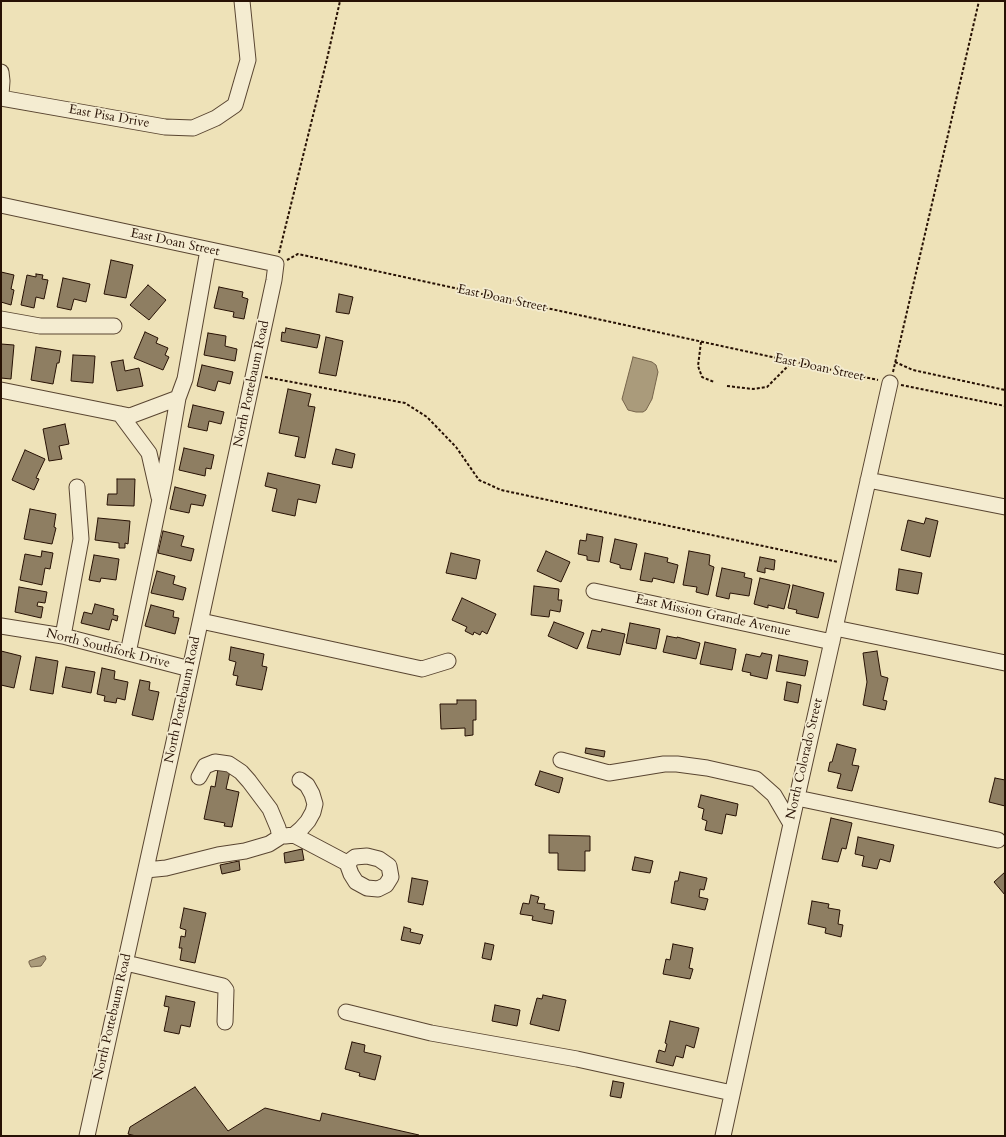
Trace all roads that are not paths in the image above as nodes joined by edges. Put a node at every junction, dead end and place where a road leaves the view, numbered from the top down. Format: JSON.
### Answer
{"nodes":[{"id":1,"x":242,"y":1,"type":"edge"},
{"id":2,"x":1,"y":72,"type":"edge"},
{"id":3,"x":1,"y":97,"type":"edge"},
{"id":4,"x":1,"y":206,"type":"edge"},
{"id":5,"x":208,"y":250,"type":"junction"},
{"id":6,"x":276,"y":264,"type":"joint"},
{"id":7,"x":1,"y":319,"type":"edge"},
{"id":8,"x":114,"y":326,"type":"dead end"},
{"id":9,"x":890,"y":383,"type":"road end"},
{"id":10,"x":1,"y":390,"type":"edge"},
{"id":11,"x":178,"y":398,"type":"junction"},
{"id":12,"x":120,"y":414,"type":"junction"},
{"id":13,"x":868,"y":480,"type":"junction"},
{"id":14,"x":77,"y":487,"type":"dead end"},
{"id":15,"x":160,"y":502,"type":"junction"},
{"id":16,"x":1005,"y":507,"type":"edge"},
{"id":17,"x":594,"y":591,"type":"dead end"},
{"id":18,"x":201,"y":621,"type":"junction"},
{"id":19,"x":1,"y":626,"type":"edge"},
{"id":20,"x":834,"y":635,"type":"junction"},
{"id":21,"x":63,"y":636,"type":"junction"},
{"id":22,"x":128,"y":653,"type":"junction"},
{"id":23,"x":448,"y":661,"type":"dead end"},
{"id":24,"x":1005,"y":663,"type":"edge"},
{"id":25,"x":190,"y":669,"type":"junction"},
{"id":26,"x":561,"y":760,"type":"dead end"},
{"id":27,"x":199,"y":777,"type":"dead end"},
{"id":28,"x":300,"y":780,"type":"dead end"},
{"id":29,"x":797,"y":798,"type":"junction"},
{"id":30,"x":791,"y":824,"type":"junction"},
{"id":31,"x":287,"y":836,"type":"junction"},
{"id":32,"x":998,"y":840,"type":"dead end"},
{"id":33,"x":347,"y":863,"type":"dead end"},
{"id":34,"x":146,"y":870,"type":"junction"},
{"id":35,"x":126,"y":963,"type":"junction"},
{"id":36,"x":346,"y":1012,"type":"dead end"},
{"id":37,"x":225,"y":1022,"type":"dead end"},
{"id":38,"x":732,"y":1093,"type":"junction"},
{"id":39,"x":87,"y":1136,"type":"edge"},
{"id":40,"x":723,"y":1136,"type":"edge"}],
"edges":[{"from":1,"to":3,"type":"street","name":"East Pisa Drive"},
{"from":2,"to":3,"type":"street"},
{"from":4,"to":5,"type":"street","name":"East Doan Street"},
{"from":5,"to":6,"type":"street","name":"East Doan Street"},
{"from":5,"to":11,"type":"street"},
{"from":6,"to":18,"type":"street","name":"North Pottebaum Road"},
{"from":7,"to":8,"type":"street"},
{"from":9,"to":13,"type":"street","name":"North Colorado Street"},
{"from":10,"to":12,"type":"street"},
{"from":11,"to":12,"type":"street"},
{"from":11,"to":15,"type":"street"},
{"from":12,"to":15,"type":"street"},
{"from":13,"to":16,"type":"street"},
{"from":13,"to":20,"type":"street","name":"North Colorado Street"},
{"from":14,"to":21,"type":"street"},
{"from":15,"to":22,"type":"street"},
{"from":17,"to":20,"type":"street","name":"East Mission Grande Avenue"},
{"from":18,"to":23,"type":"street"},
{"from":18,"to":25,"type":"street","name":"North Pottebaum Road"},
{"from":19,"to":21,"type":"street","name":"North Southfork Drive"},
{"from":20,"to":24,"type":"street","name":"East Mission Grande Avenue"},
{"from":20,"to":29,"type":"street","name":"North Colorado Street"},
{"from":21,"to":22,"type":"street","name":"North Southfork Drive"},
{"from":22,"to":25,"type":"street","name":"North Southfork Drive"},
{"from":25,"to":34,"type":"street","name":"North Pottebaum Road"},
{"from":26,"to":30,"type":"street"},
{"from":27,"to":31,"type":"street"},
{"from":28,"to":31,"type":"street"},
{"from":29,"to":30,"type":"street","name":"North Colorado Street"},
{"from":29,"to":32,"type":"street"},
{"from":30,"to":38,"type":"street","name":"North Colorado Street"},
{"from":31,"to":33,"type":"street"},
{"from":31,"to":34,"type":"street"},
{"from":34,"to":35,"type":"street","name":"North Pottebaum Road"},
{"from":35,"to":37,"type":"street"},
{"from":35,"to":39,"type":"street","name":"North Pottebaum Road"},
{"from":36,"to":38,"type":"street"},
{"from":38,"to":40,"type":"street","name":"North Colorado Street"}]}
